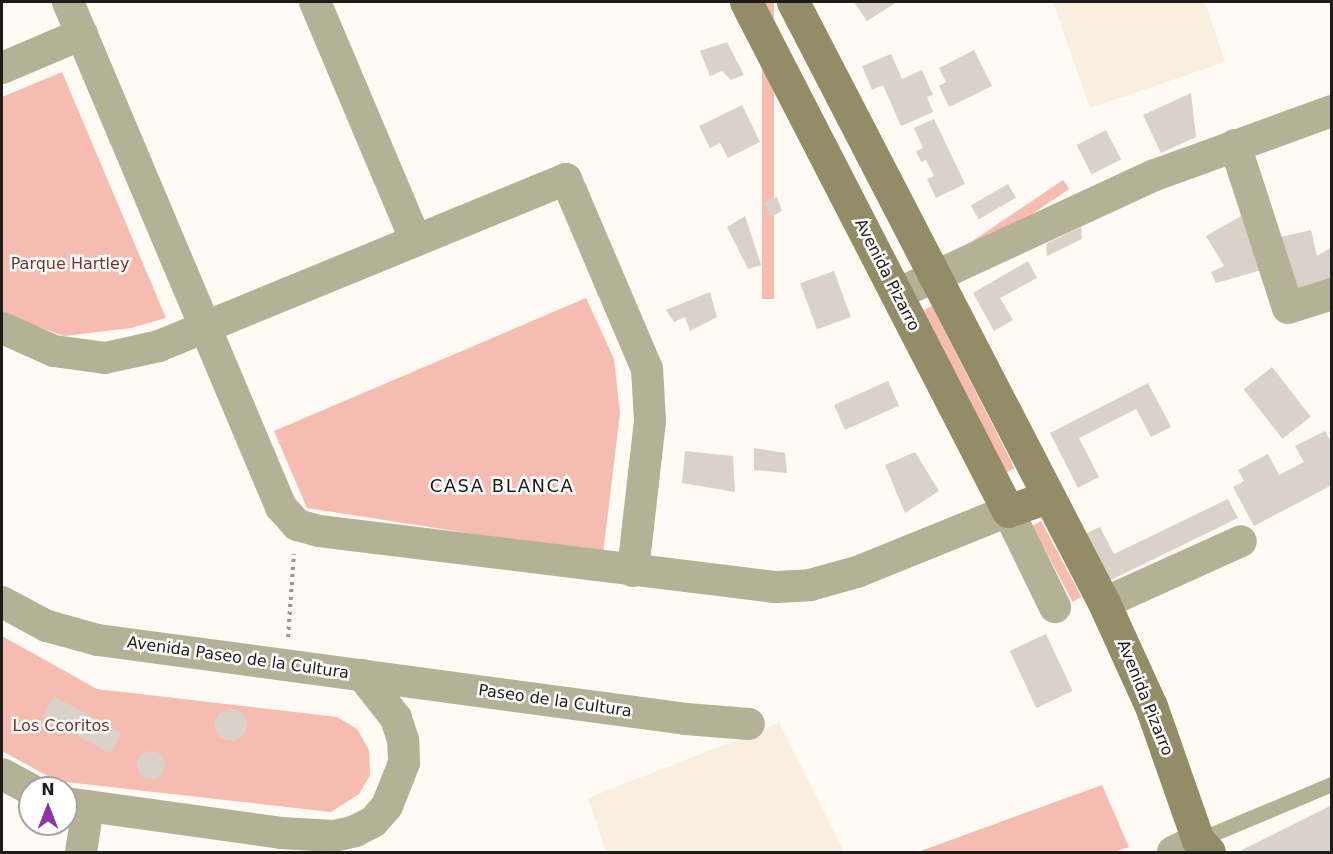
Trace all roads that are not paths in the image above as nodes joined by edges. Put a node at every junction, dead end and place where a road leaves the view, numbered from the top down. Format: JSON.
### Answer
{"nodes":[{"id":1,"x":68,"y":2,"type":"edge"},
{"id":2,"x":315,"y":2,"type":"edge"},
{"id":3,"x":746,"y":2,"type":"edge"},
{"id":4,"x":793,"y":2,"type":"edge"},
{"id":5,"x":82,"y":34,"type":"junction"},
{"id":6,"x":2,"y":68,"type":"edge"},
{"id":7,"x":1332,"y":111,"type":"edge"},
{"id":8,"x":1235,"y":145,"type":"junction"},
{"id":9,"x":415,"y":239,"type":"junction"},
{"id":10,"x":934,"y":277,"type":"junction"},
{"id":11,"x":897,"y":294,"type":"junction"},
{"id":12,"x":1332,"y":294,"type":"edge"},
{"id":13,"x":2,"y":328,"type":"edge"},
{"id":14,"x":206,"y":330,"type":"junction"},
{"id":15,"x":1047,"y":497,"type":"junction"},
{"id":16,"x":1008,"y":511,"type":"junction"},
{"id":17,"x":1241,"y":541,"type":"dead end"},
{"id":18,"x":633,"y":571,"type":"junction"},
{"id":19,"x":2,"y":602,"type":"edge"},
{"id":20,"x":1104,"y":603,"type":"junction"},
{"id":21,"x":1056,"y":607,"type":"dead end"},
{"id":22,"x":362,"y":675,"type":"junction"},
{"id":23,"x":749,"y":724,"type":"dead end"},
{"id":24,"x":2,"y":774,"type":"edge"},
{"id":25,"x":18,"y":783,"type":"edge"},
{"id":26,"x":1332,"y":784,"type":"edge"},
{"id":27,"x":78,"y":805,"type":"edge"},
{"id":28,"x":78,"y":817,"type":"edge"},
{"id":29,"x":277,"y":843,"type":"edge"},
{"id":30,"x":1193,"y":849,"type":"edge"},
{"id":31,"x":81,"y":852,"type":"edge"}],
"edges":[{"from":1,"to":5,"type":"street"},
{"from":2,"to":9,"type":"street"},
{"from":3,"to":11,"type":"main road","name":"Avenida Pizarro"},
{"from":4,"to":10,"type":"main road","name":"Avenida Pizarro"},
{"from":5,"to":6,"type":"street"},
{"from":5,"to":14,"type":"street"},
{"from":7,"to":8,"type":"street"},
{"from":8,"to":10,"type":"street"},
{"from":8,"to":12,"type":"street"},
{"from":9,"to":14,"type":"street"},
{"from":9,"to":18,"type":"street"},
{"from":10,"to":11,"type":"street"},
{"from":10,"to":15,"type":"main road","name":"Avenida Pizarro"},
{"from":11,"to":16,"type":"main road","name":"Avenida Pizarro"},
{"from":13,"to":14,"type":"street"},
{"from":14,"to":18,"type":"street"},
{"from":15,"to":16,"type":"main road"},
{"from":15,"to":20,"type":"main road","name":"Avenida Pizarro"},
{"from":16,"to":18,"type":"street"},
{"from":16,"to":21,"type":"street"},
{"from":17,"to":20,"type":"street"},
{"from":19,"to":22,"type":"street","name":"Avenida Paseo de la Cultura"},
{"from":20,"to":30,"type":"main road","name":"Avenida Pizarro"},
{"from":22,"to":23,"type":"street","name":"Paseo de la Cultura"},
{"from":22,"to":29,"type":"street","name":"Avenida Paseo de la Cultura"},
{"from":24,"to":25,"type":"street"},
{"from":26,"to":30,"type":"lane"},
{"from":27,"to":29,"type":"street","name":"Avenida Paseo de la Cultura"},
{"from":28,"to":31,"type":"street"}]}
